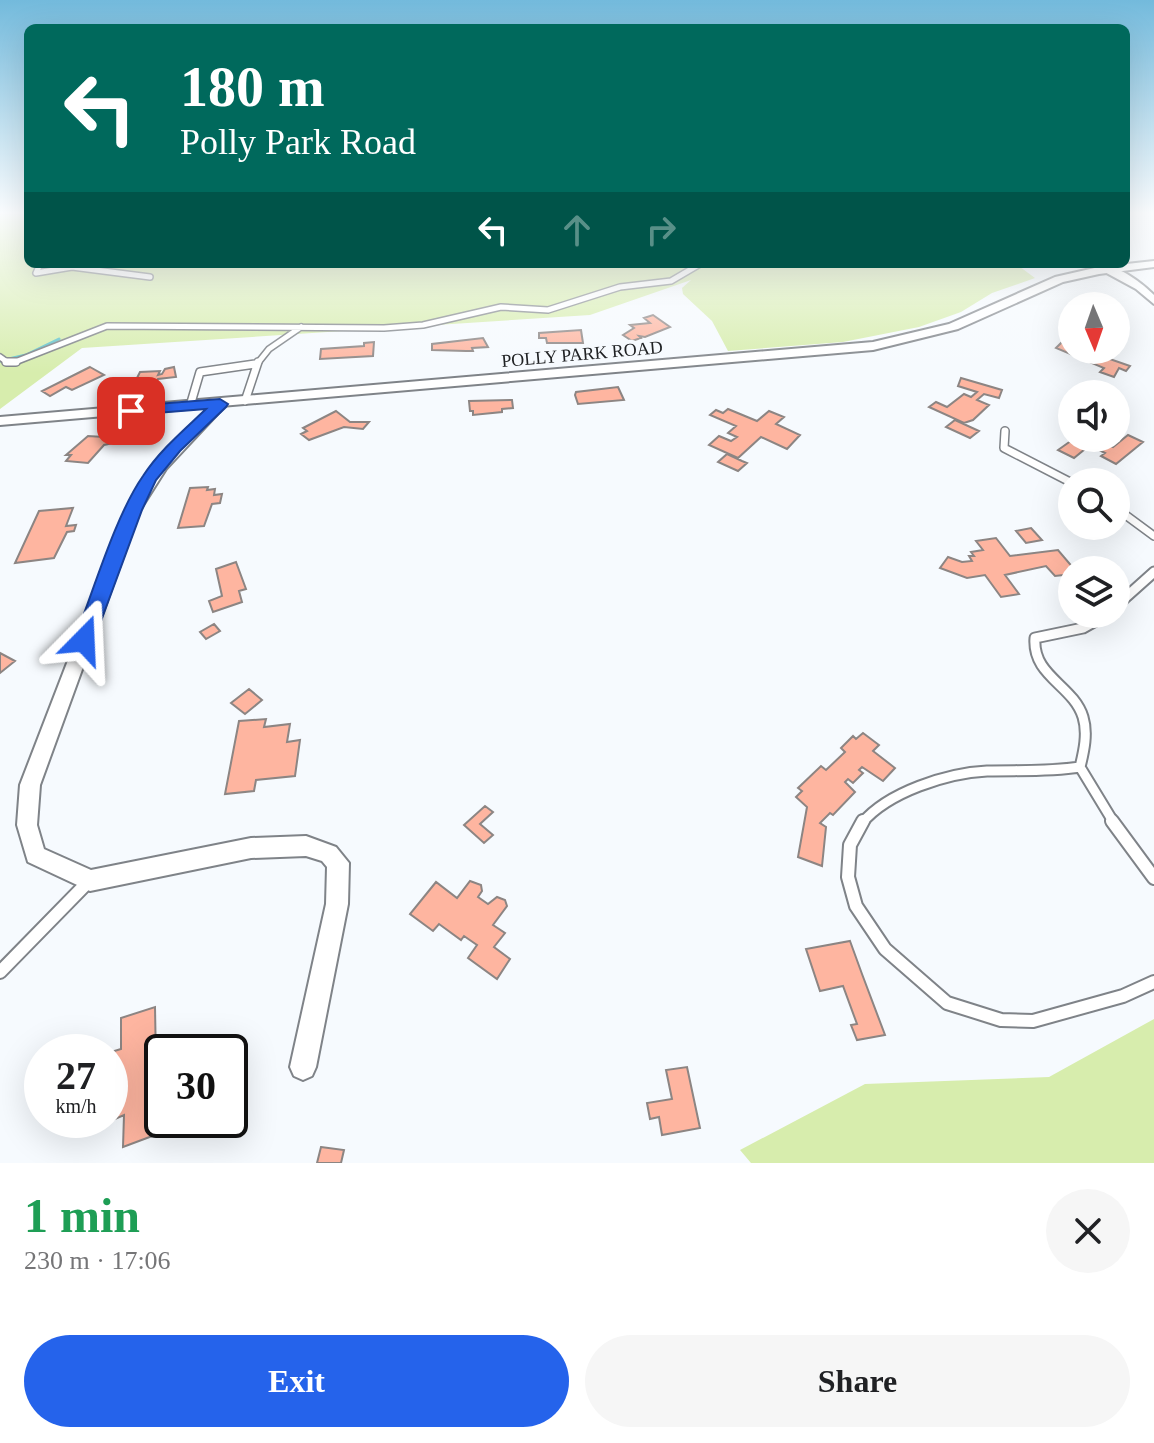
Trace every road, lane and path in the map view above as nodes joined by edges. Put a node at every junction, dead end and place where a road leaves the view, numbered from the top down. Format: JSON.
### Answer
{"nodes":[{"id":1,"x":36,"y":268,"type":"edge"},
{"id":2,"x":66,"y":268,"type":"edge"},
{"id":3,"x":80,"y":268,"type":"edge"},
{"id":4,"x":693,"y":268,"type":"edge"},
{"id":5,"x":1105,"y":268,"type":"joint"},
{"id":6,"x":150,"y":277,"type":"dead end"},
{"id":7,"x":1154,"y":301,"type":"edge"},
{"id":8,"x":302,"y":327,"type":"junction"},
{"id":9,"x":0,"y":357,"type":"edge"},
{"id":10,"x":255,"y":364,"type":"junction"},
{"id":11,"x":245,"y":401,"type":"junction"},
{"id":12,"x":220,"y":404,"type":"junction"},
{"id":13,"x":190,"y":406,"type":"junction"},
{"id":14,"x":0,"y":421,"type":"edge"},
{"id":15,"x":192,"y":431,"type":"junction"},
{"id":16,"x":1005,"y":431,"type":"dead end"},
{"id":17,"x":1058,"y":476,"type":"edge"},
{"id":18,"x":1130,"y":518,"type":"edge"},
{"id":19,"x":1154,"y":536,"type":"edge"},
{"id":20,"x":1154,"y":572,"type":"edge"},
{"id":21,"x":1130,"y":593,"type":"edge"},
{"id":22,"x":1086,"y":628,"type":"edge"},
{"id":23,"x":1080,"y":767,"type":"junction"},
{"id":24,"x":1154,"y":878,"type":"edge"},
{"id":25,"x":90,"y":881,"type":"junction"},
{"id":26,"x":0,"y":972,"type":"edge"},
{"id":27,"x":1154,"y":982,"type":"edge"},
{"id":28,"x":303,"y":1067,"type":"dead end"}],
"edges":[{"from":1,"to":2,"type":"lane"},
{"from":3,"to":6,"type":"lane"},
{"from":4,"to":8,"type":"lane"},
{"from":5,"to":7,"type":"street"},
{"from":5,"to":11,"type":"street","name":"POLLY PARK ROAD"},
{"from":8,"to":9,"type":"lane"},
{"from":8,"to":10,"type":"lane"},
{"from":10,"to":11,"type":"lane"},
{"from":10,"to":13,"type":"lane"},
{"from":11,"to":12,"type":"street","name":"POLLY PARK ROAD"},
{"from":12,"to":13,"type":"street","name":"POLLY PARK ROAD"},
{"from":12,"to":15,"type":"street"},
{"from":13,"to":14,"type":"street","name":"POLLY PARK ROAD"},
{"from":13,"to":15,"type":"street"},
{"from":15,"to":25,"type":"street"},
{"from":16,"to":17,"type":"lane"},
{"from":18,"to":19,"type":"lane"},
{"from":20,"to":21,"type":"lane"},
{"from":22,"to":23,"type":"lane"},
{"from":23,"to":24,"type":"lane"},
{"from":23,"to":27,"type":"lane"},
{"from":25,"to":26,"type":"lane"},
{"from":25,"to":28,"type":"street"}]}
